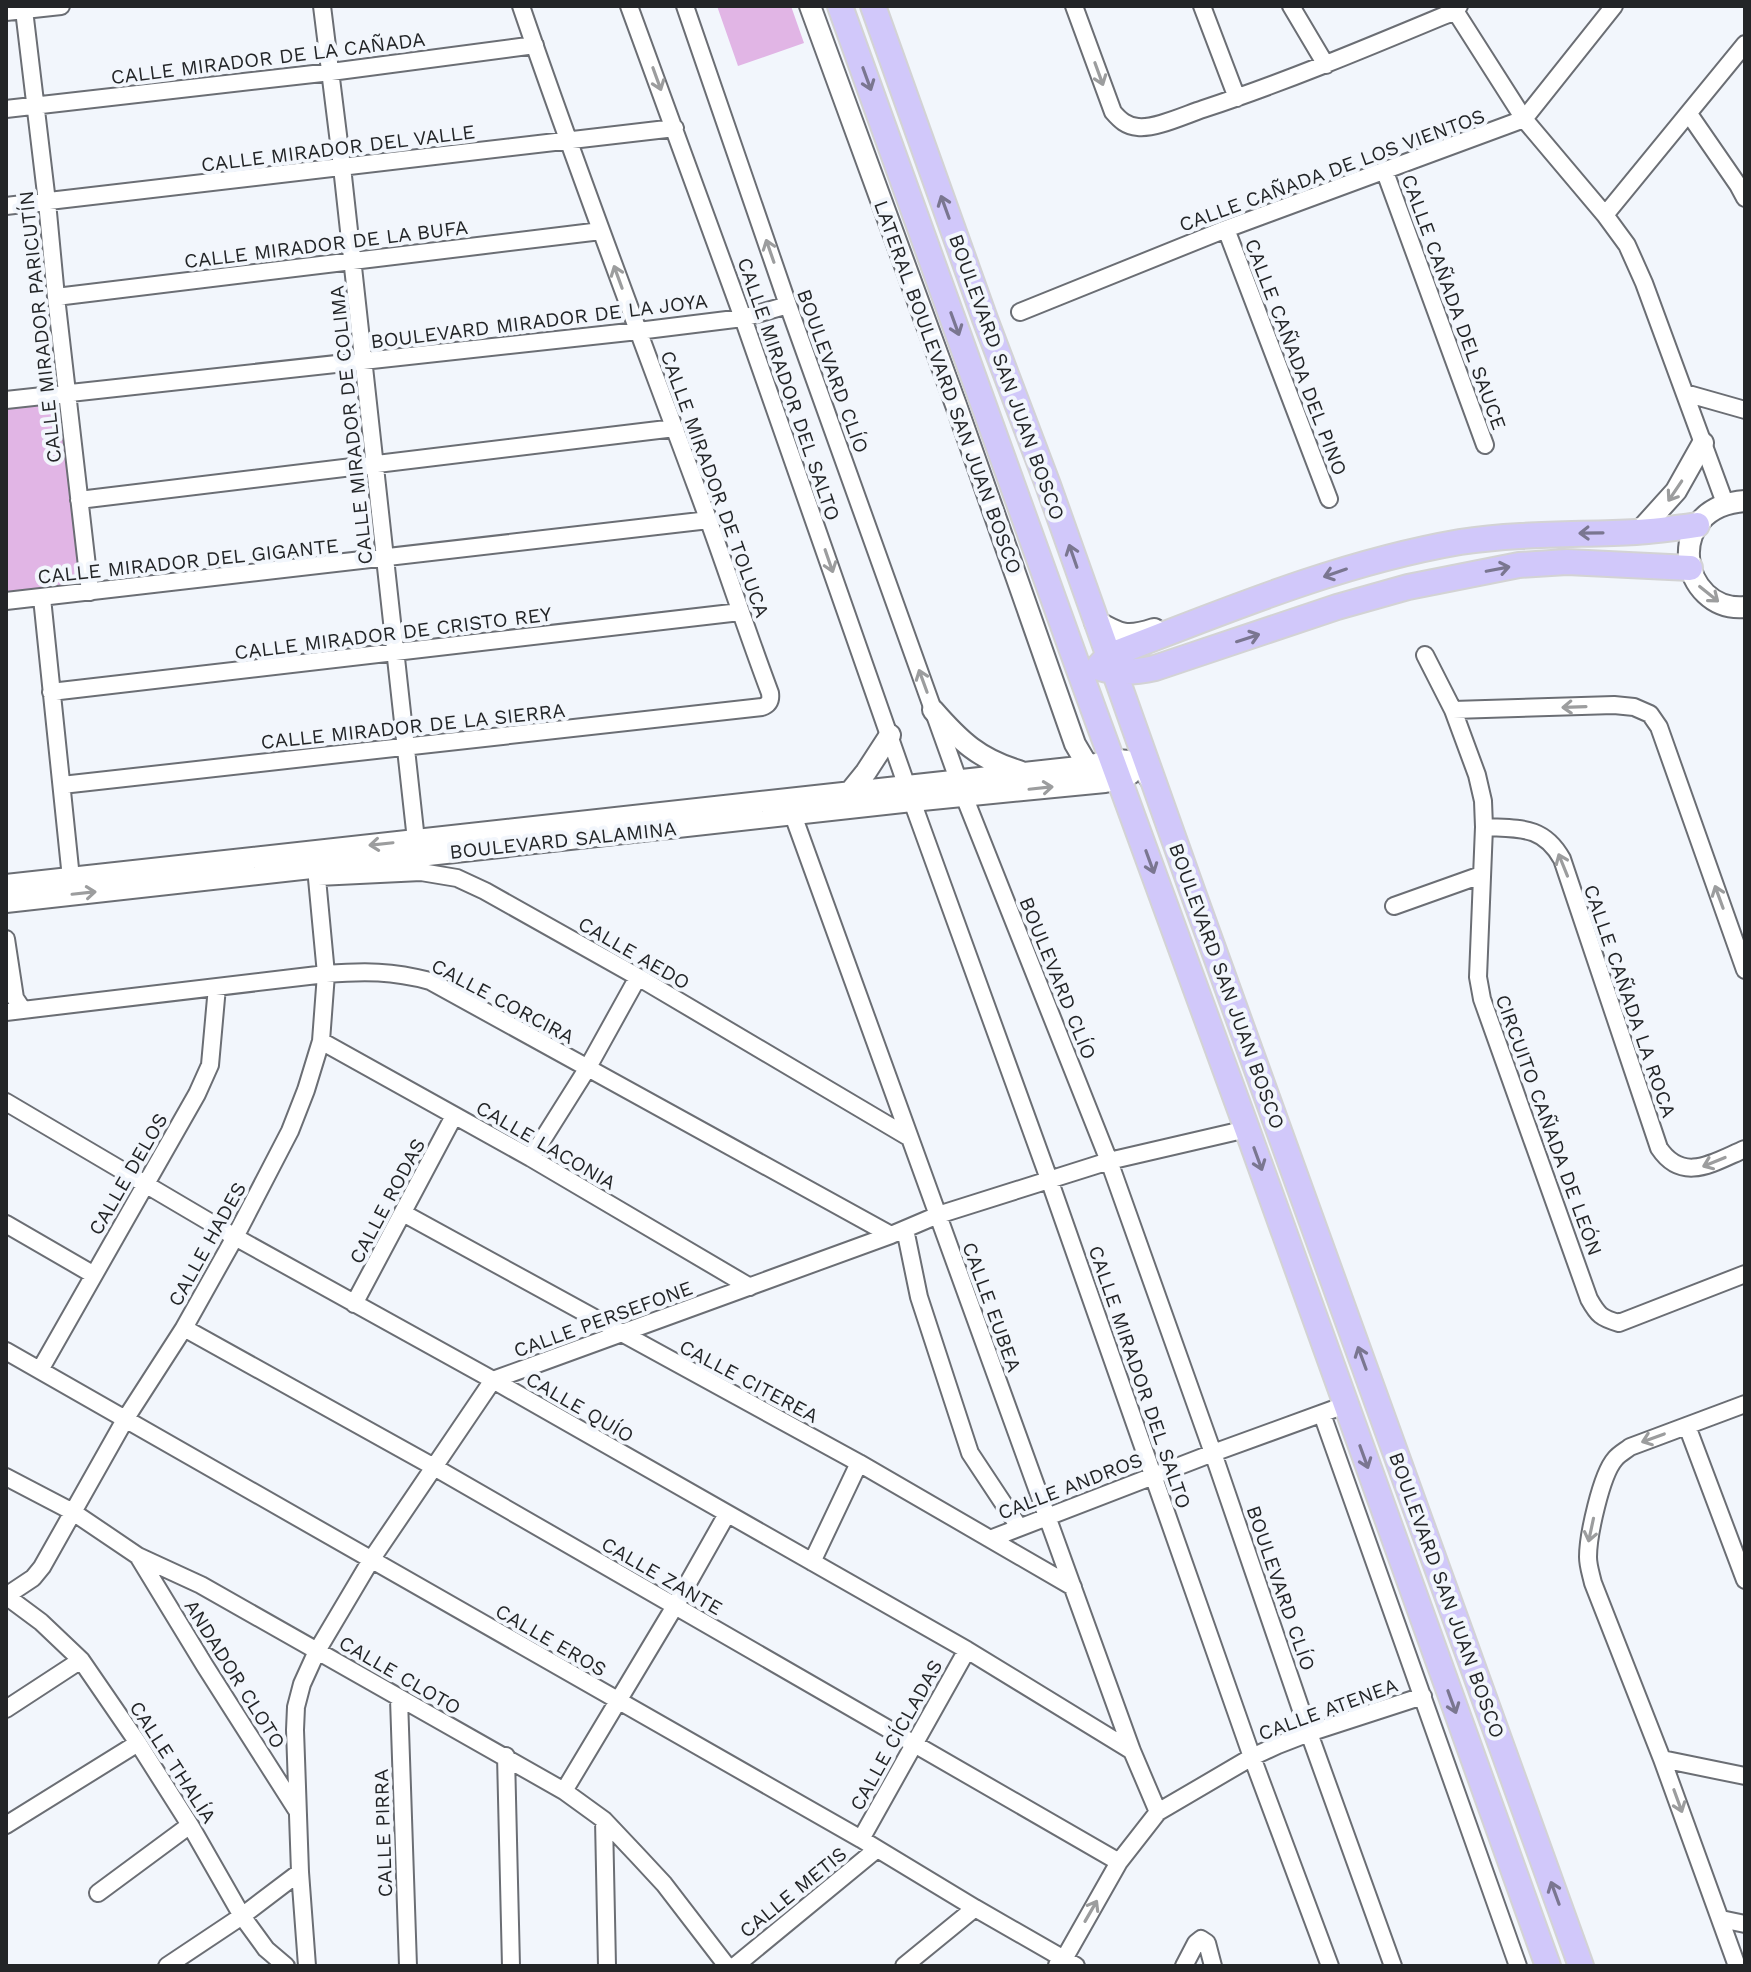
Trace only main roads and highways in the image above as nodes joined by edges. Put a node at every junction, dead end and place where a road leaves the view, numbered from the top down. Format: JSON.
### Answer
{"nodes":[{"id":1,"x":840,"y":6,"type":"edge"},
{"id":2,"x":873,"y":6,"type":"edge"},
{"id":3,"x":1697,"y":525,"type":"road end"},
{"id":4,"x":1690,"y":568,"type":"road end"},
{"id":5,"x":1086,"y":594,"type":"junction"},
{"id":6,"x":1055,"y":603,"type":"junction"},
{"id":7,"x":1209,"y":618,"type":"junction"},
{"id":8,"x":1096,"y":622,"type":"junction"},
{"id":9,"x":1072,"y":650,"type":"junction"},
{"id":10,"x":1173,"y":662,"type":"junction"},
{"id":11,"x":1106,"y":665,"type":"junction"},
{"id":12,"x":1089,"y":698,"type":"junction"},
{"id":13,"x":1128,"y":760,"type":"junction"},
{"id":14,"x":1155,"y":786,"type":"junction"},
{"id":15,"x":1548,"y":1966,"type":"edge"},
{"id":16,"x":1581,"y":1966,"type":"edge"}],
"edges":[{"from":1,"to":6,"type":"main road","name":"BOULEVARD SAN JUAN BOSCO","one_way":true},
{"from":5,"to":2,"type":"main road","name":"BOULEVARD SAN JUAN BOSCO","one_way":true},
{"from":3,"to":7,"type":"main road","one_way":true},
{"from":10,"to":4,"type":"main road","one_way":true},
{"from":5,"to":6,"type":"main road"},
{"from":5,"to":8,"type":"main road","name":"BOULEVARD SAN JUAN BOSCO"},
{"from":6,"to":9,"type":"main road","name":"BOULEVARD SAN JUAN BOSCO"},
{"from":7,"to":8,"type":"main road"},
{"from":7,"to":11,"type":"main road"},
{"from":8,"to":11,"type":"main road","name":"BOULEVARD SAN JUAN BOSCO"},
{"from":9,"to":11,"type":"main road"},
{"from":9,"to":12,"type":"main road","name":"BOULEVARD SAN JUAN BOSCO"},
{"from":10,"to":11,"type":"main road"},
{"from":10,"to":13,"type":"main road"},
{"from":11,"to":12,"type":"main road"},
{"from":11,"to":13,"type":"main road","name":"BOULEVARD SAN JUAN BOSCO"},
{"from":12,"to":13,"type":"main road","name":"BOULEVARD SAN JUAN BOSCO"},
{"from":13,"to":14,"type":"main road","name":"BOULEVARD SAN JUAN BOSCO"},
{"from":13,"to":14,"type":"main road"},
{"from":13,"to":15,"type":"main road","name":"BOULEVARD SAN JUAN BOSCO","one_way":true},
{"from":16,"to":14,"type":"main road","name":"BOULEVARD SAN JUAN BOSCO","one_way":true}]}
